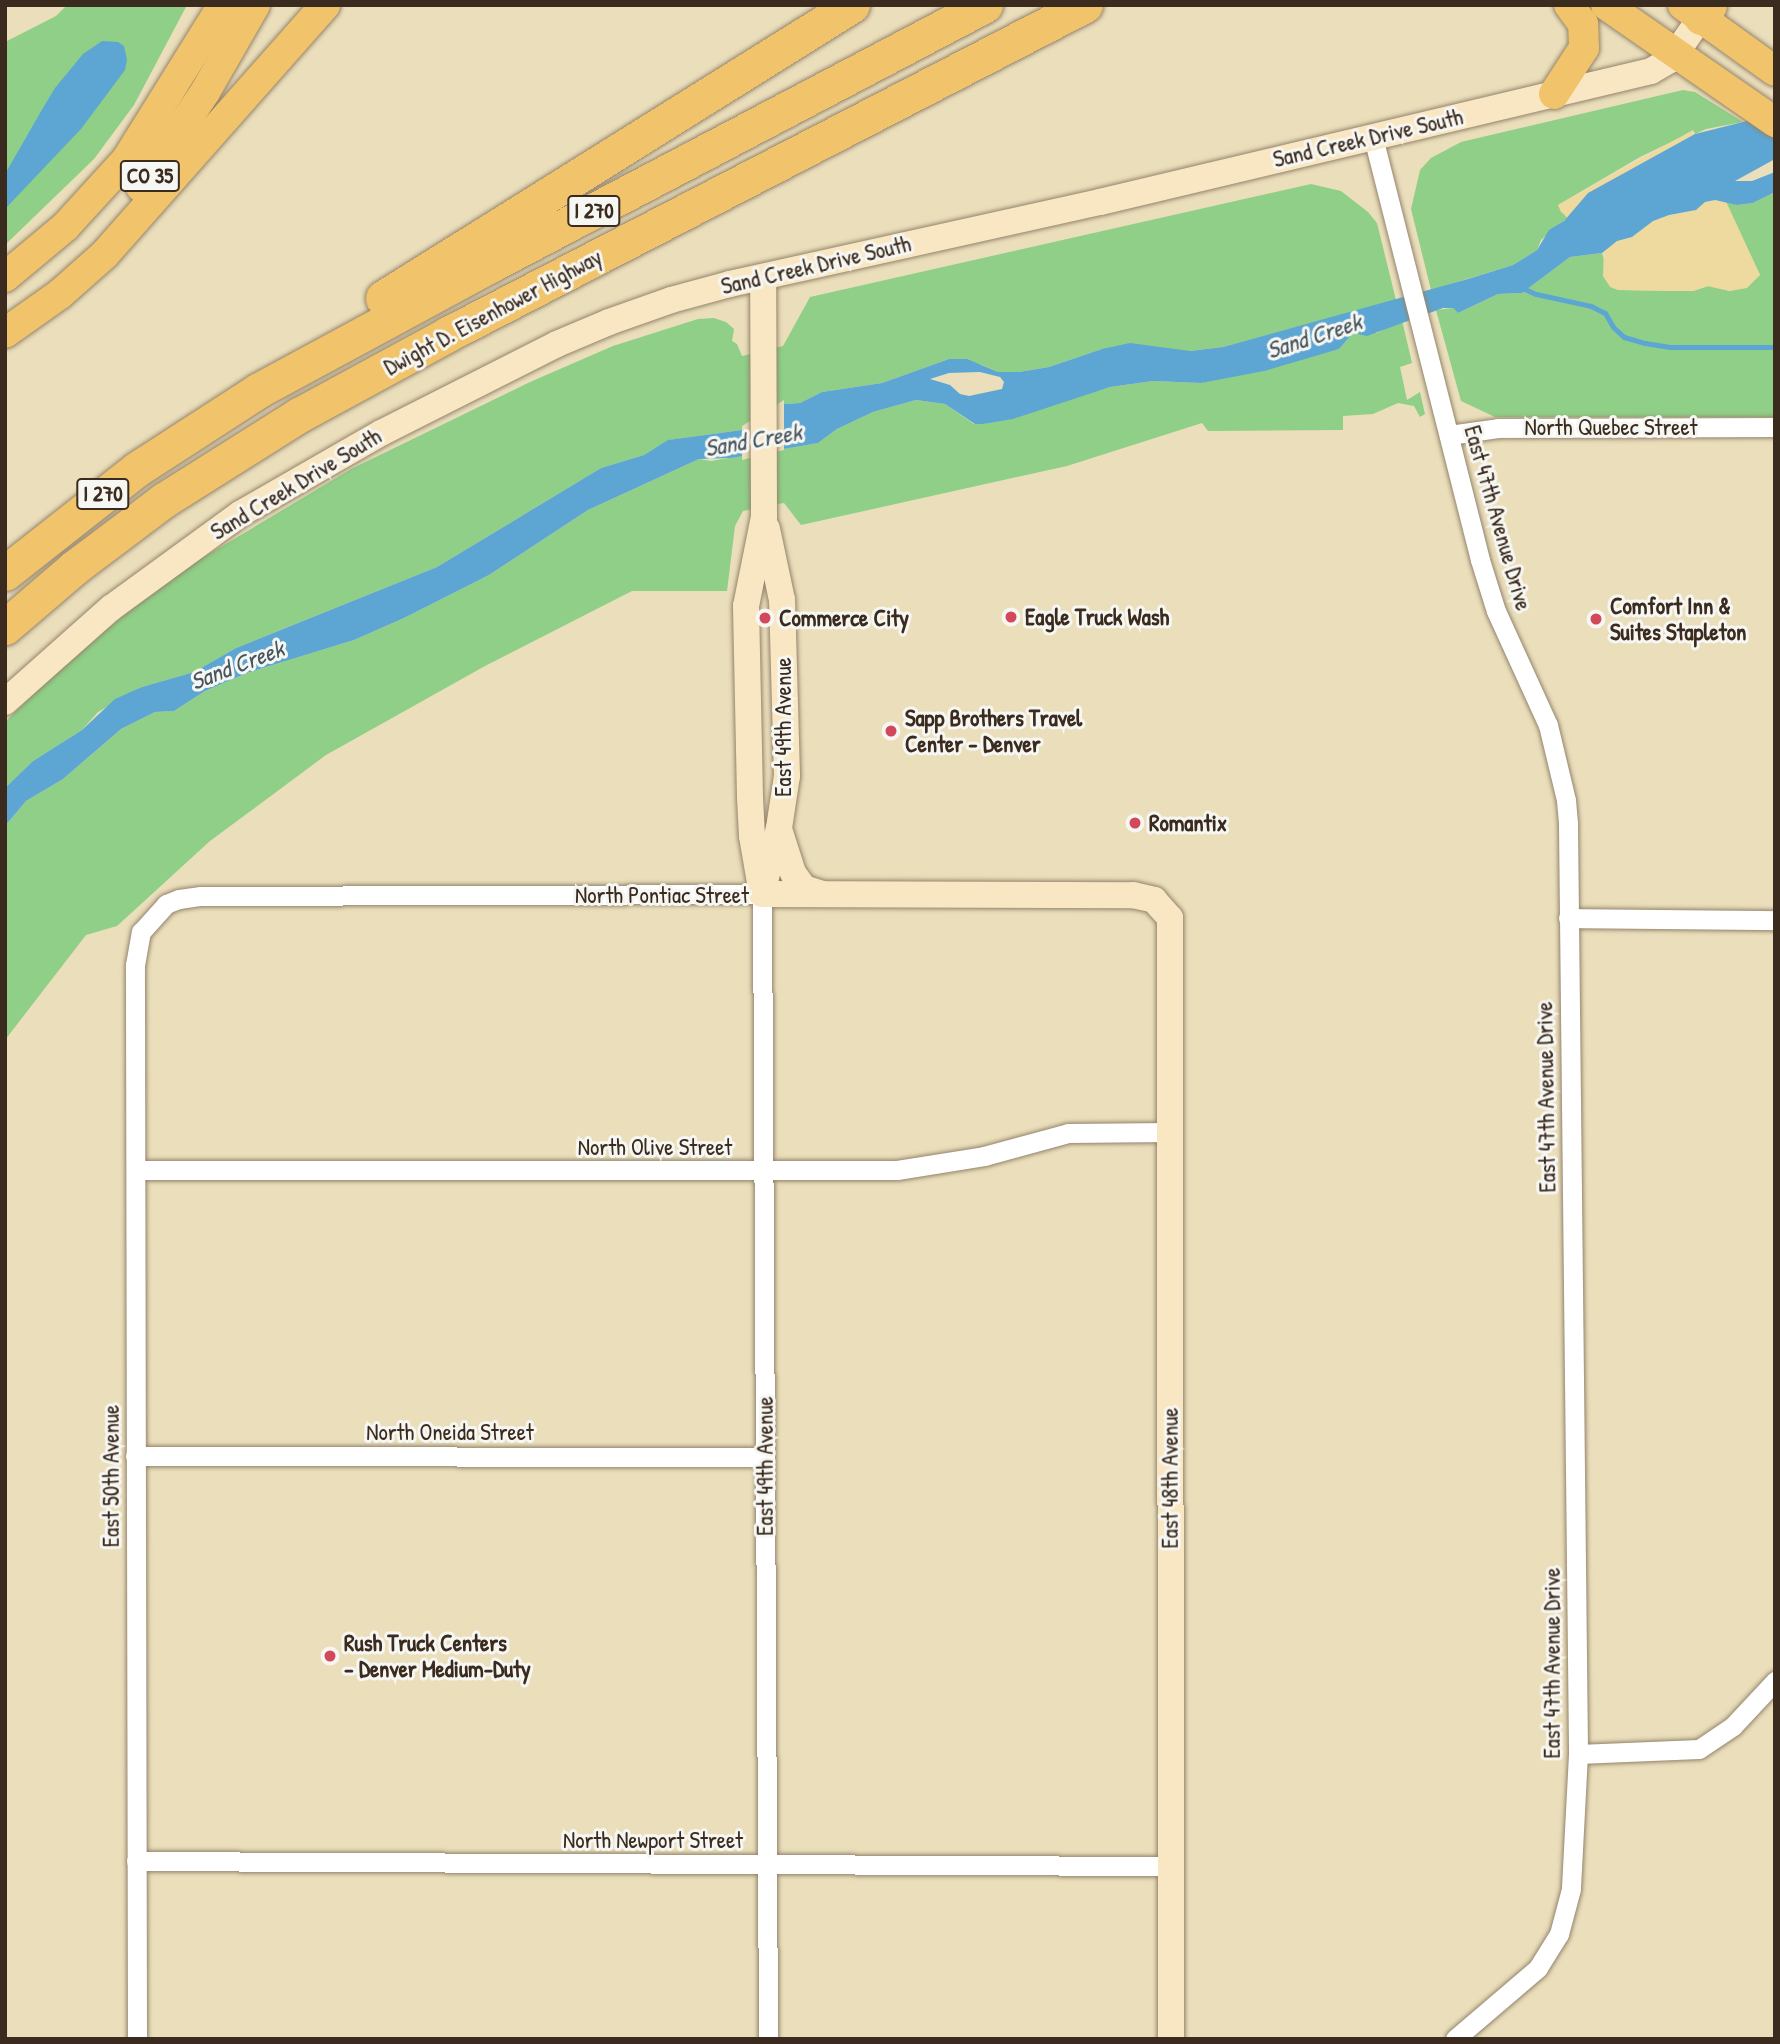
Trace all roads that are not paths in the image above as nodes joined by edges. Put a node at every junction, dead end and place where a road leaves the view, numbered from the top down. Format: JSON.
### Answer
{"nodes":[{"id":1,"x":223,"y":5,"type":"edge"},
{"id":2,"x":255,"y":5,"type":"edge"},
{"id":3,"x":326,"y":5,"type":"edge"},
{"id":4,"x":852,"y":5,"type":"edge"},
{"id":5,"x":985,"y":5,"type":"edge"},
{"id":6,"x":1085,"y":5,"type":"edge"},
{"id":7,"x":1569,"y":5,"type":"edge"},
{"id":8,"x":1606,"y":5,"type":"edge"},
{"id":9,"x":1698,"y":9,"type":"edge"},
{"id":10,"x":1676,"y":54,"type":"junction"},
{"id":11,"x":1773,"y":70,"type":"edge"},
{"id":12,"x":1554,"y":93,"type":"junction"},
{"id":13,"x":1775,"y":122,"type":"edge"},
{"id":14,"x":1373,"y":137,"type":"junction"},
{"id":15,"x":5,"y":277,"type":"edge"},
{"id":16,"x":763,"y":277,"type":"junction"},
{"id":17,"x":5,"y":313,"type":"edge"},
{"id":18,"x":5,"y":333,"type":"edge"},
{"id":19,"x":206,"y":422,"type":"junction"},
{"id":20,"x":1775,"y":427,"type":"edge"},
{"id":21,"x":1448,"y":435,"type":"junction"},
{"id":22,"x":764,"y":517,"type":"junction"},
{"id":23,"x":5,"y":573,"type":"edge"},
{"id":24,"x":5,"y":627,"type":"edge"},
{"id":25,"x":5,"y":702,"type":"edge"},
{"id":26,"x":779,"y":828,"type":"junction"},
{"id":27,"x":762,"y":894,"type":"junction"},
{"id":28,"x":824,"y":894,"type":"junction"},
{"id":29,"x":151,"y":917,"type":"joint"},
{"id":30,"x":1170,"y":918,"type":"joint"},
{"id":31,"x":1568,"y":918,"type":"junction"},
{"id":32,"x":1775,"y":920,"type":"edge"},
{"id":33,"x":1170,"y":1132,"type":"junction"},
{"id":34,"x":136,"y":1170,"type":"junction"},
{"id":35,"x":765,"y":1171,"type":"junction"},
{"id":36,"x":135,"y":1457,"type":"junction"},
{"id":37,"x":765,"y":1457,"type":"junction"},
{"id":38,"x":1775,"y":1681,"type":"edge"},
{"id":39,"x":1578,"y":1754,"type":"junction"},
{"id":40,"x":136,"y":1861,"type":"junction"},
{"id":41,"x":767,"y":1865,"type":"junction"},
{"id":42,"x":1169,"y":1866,"type":"junction"},
{"id":43,"x":137,"y":2039,"type":"edge"},
{"id":44,"x":768,"y":2039,"type":"edge"},
{"id":45,"x":1171,"y":2039,"type":"edge"},
{"id":46,"x":1455,"y":2039,"type":"edge"}],
"edges":[{"from":1,"to":15,"type":"main road","number":"CO 35"},
{"from":2,"to":17,"type":"main road","number":"CO 35"},
{"from":3,"to":18,"type":"main road"},
{"from":4,"to":19,"type":"highway"},
{"from":5,"to":19,"type":"highway","name":"Dwight D. Eisenhower Highway","number":"I 270"},
{"from":6,"to":24,"type":"highway","name":"Dwight D. Eisenhower Highway","number":"I 270"},
{"from":7,"to":12,"type":"main road"},
{"from":8,"to":10,"type":"main road"},
{"from":9,"to":10,"type":"street","name":"Sand Creek Drive South"},
{"from":9,"to":11,"type":"main road"},
{"from":10,"to":12,"type":"street","name":"Sand Creek Drive South"},
{"from":10,"to":13,"type":"main road"},
{"from":12,"to":14,"type":"street","name":"Sand Creek Drive South"},
{"from":14,"to":16,"type":"street","name":"Sand Creek Drive South"},
{"from":14,"to":21,"type":"street","name":"East 47th Avenue Drive"},
{"from":16,"to":22,"type":"street","name":"East 49th Avenue"},
{"from":16,"to":25,"type":"street","name":"Sand Creek Drive South"},
{"from":19,"to":23,"type":"highway","name":"Dwight D. Eisenhower Highway","number":"I 270"},
{"from":20,"to":21,"type":"street","name":"North Quebec Street"},
{"from":21,"to":31,"type":"street","name":"East 47th Avenue Drive"},
{"from":22,"to":26,"type":"street","name":"East 49th Avenue"},
{"from":22,"to":27,"type":"street","name":"East 49th Avenue"},
{"from":26,"to":27,"type":"street","name":"East 49th Avenue"},
{"from":26,"to":28,"type":"street"},
{"from":27,"to":28,"type":"street","name":"North Pontiac Street"},
{"from":27,"to":29,"type":"street","name":"North Pontiac Street"},
{"from":27,"to":35,"type":"street","name":"East 49th Avenue"},
{"from":28,"to":30,"type":"street","name":"North Pontiac Street"},
{"from":29,"to":34,"type":"street","name":"East 50th Avenue"},
{"from":30,"to":33,"type":"street","name":"East 48th Avenue"},
{"from":31,"to":32,"type":"street"},
{"from":31,"to":39,"type":"street","name":"East 47th Avenue Drive"},
{"from":33,"to":35,"type":"street","name":"North Olive Street"},
{"from":33,"to":42,"type":"street","name":"East 48th Avenue"},
{"from":34,"to":35,"type":"street","name":"North Olive Street"},
{"from":34,"to":36,"type":"street","name":"East 50th Avenue"},
{"from":35,"to":37,"type":"street","name":"East 49th Avenue"},
{"from":36,"to":37,"type":"street","name":"North Oneida Street"},
{"from":36,"to":40,"type":"street","name":"East 50th Avenue"},
{"from":37,"to":41,"type":"street","name":"East 49th Avenue"},
{"from":38,"to":39,"type":"street"},
{"from":39,"to":46,"type":"street","name":"East 47th Avenue Drive"},
{"from":40,"to":41,"type":"street","name":"North Newport Street"},
{"from":40,"to":43,"type":"street","name":"East 50th Avenue"},
{"from":41,"to":42,"type":"street","name":"North Newport Street"},
{"from":41,"to":44,"type":"street","name":"East 49th Avenue"},
{"from":42,"to":45,"type":"street","name":"East 48th Avenue"}]}
